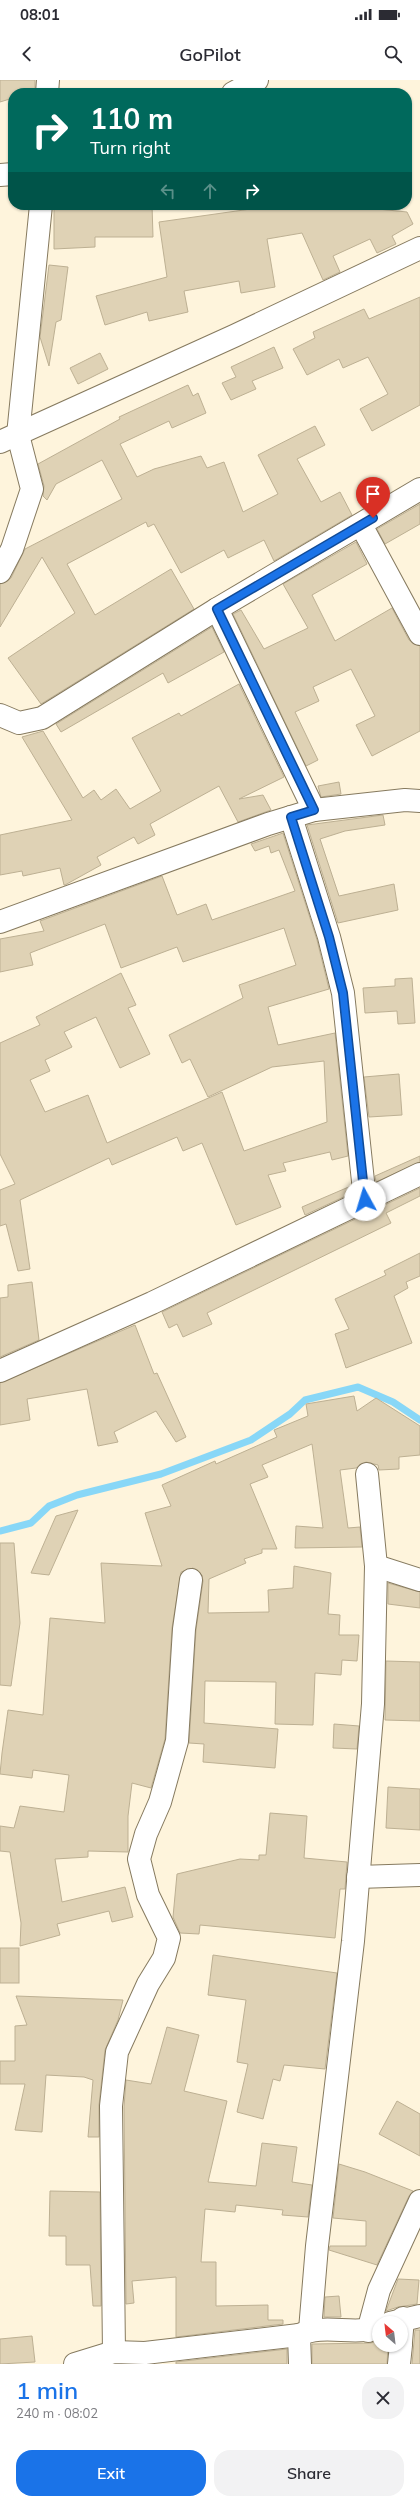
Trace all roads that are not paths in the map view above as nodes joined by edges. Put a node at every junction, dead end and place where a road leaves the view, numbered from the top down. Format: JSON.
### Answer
{"nodes":[{"id":1,"x":257,"y":80,"type":"edge"},
{"id":2,"x":242,"y":88,"type":"edge"},
{"id":3,"x":40,"y":210,"type":"edge"},
{"id":4,"x":420,"y":248,"type":"edge"},
{"id":5,"x":9,"y":439,"type":"edge"},
{"id":6,"x":420,"y":489,"type":"edge"},
{"id":7,"x":361,"y":525,"type":"junction"},
{"id":8,"x":0,"y":572,"type":"edge"},
{"id":9,"x":217,"y":609,"type":"junction"},
{"id":10,"x":420,"y":634,"type":"edge"},
{"id":11,"x":0,"y":715,"type":"edge"},
{"id":12,"x":420,"y":801,"type":"edge"},
{"id":13,"x":314,"y":810,"type":"junction"},
{"id":14,"x":291,"y":817,"type":"junction"},
{"id":15,"x":0,"y":922,"type":"edge"},
{"id":16,"x":420,"y":1174,"type":"edge"},
{"id":17,"x":365,"y":1200,"type":"junction"},
{"id":18,"x":0,"y":1371,"type":"edge"},
{"id":19,"x":367,"y":1474,"type":"dead end"},
{"id":20,"x":376,"y":1566,"type":"junction"},
{"id":21,"x":191,"y":1580,"type":"dead end"},
{"id":22,"x":420,"y":1580,"type":"edge"},
{"id":23,"x":420,"y":1875,"type":"edge"},
{"id":24,"x":358,"y":1877,"type":"junction"},
{"id":25,"x":420,"y":2201,"type":"edge"},
{"id":26,"x":376,"y":2316,"type":"edge"},
{"id":27,"x":372,"y":2329,"type":"edge"},
{"id":28,"x":305,"y":2332,"type":"junction"},
{"id":29,"x":114,"y":2352,"type":"junction"},
{"id":30,"x":400,"y":2352,"type":"edge"},
{"id":31,"x":145,"y":2358,"type":"edge"},
{"id":32,"x":74,"y":2364,"type":"edge"},
{"id":33,"x":300,"y":2364,"type":"edge"},
{"id":34,"x":399,"y":2364,"type":"edge"}],
"edges":[{"from":1,"to":2,"type":"street"},
{"from":3,"to":5,"type":"street"},
{"from":4,"to":5,"type":"street"},
{"from":5,"to":8,"type":"street"},
{"from":6,"to":7,"type":"street"},
{"from":7,"to":9,"type":"street"},
{"from":7,"to":10,"type":"street"},
{"from":9,"to":11,"type":"street"},
{"from":9,"to":13,"type":"street"},
{"from":12,"to":13,"type":"street"},
{"from":13,"to":14,"type":"street"},
{"from":14,"to":15,"type":"street"},
{"from":14,"to":17,"type":"street"},
{"from":16,"to":17,"type":"street"},
{"from":17,"to":18,"type":"street"},
{"from":19,"to":20,"type":"street"},
{"from":20,"to":22,"type":"street"},
{"from":20,"to":24,"type":"street"},
{"from":21,"to":29,"type":"street"},
{"from":23,"to":24,"type":"street"},
{"from":24,"to":28,"type":"street"},
{"from":25,"to":26,"type":"street"},
{"from":27,"to":28,"type":"street"},
{"from":28,"to":31,"type":"street"},
{"from":28,"to":33,"type":"street"},
{"from":29,"to":31,"type":"street"},
{"from":29,"to":32,"type":"street"},
{"from":30,"to":34,"type":"street"}]}
